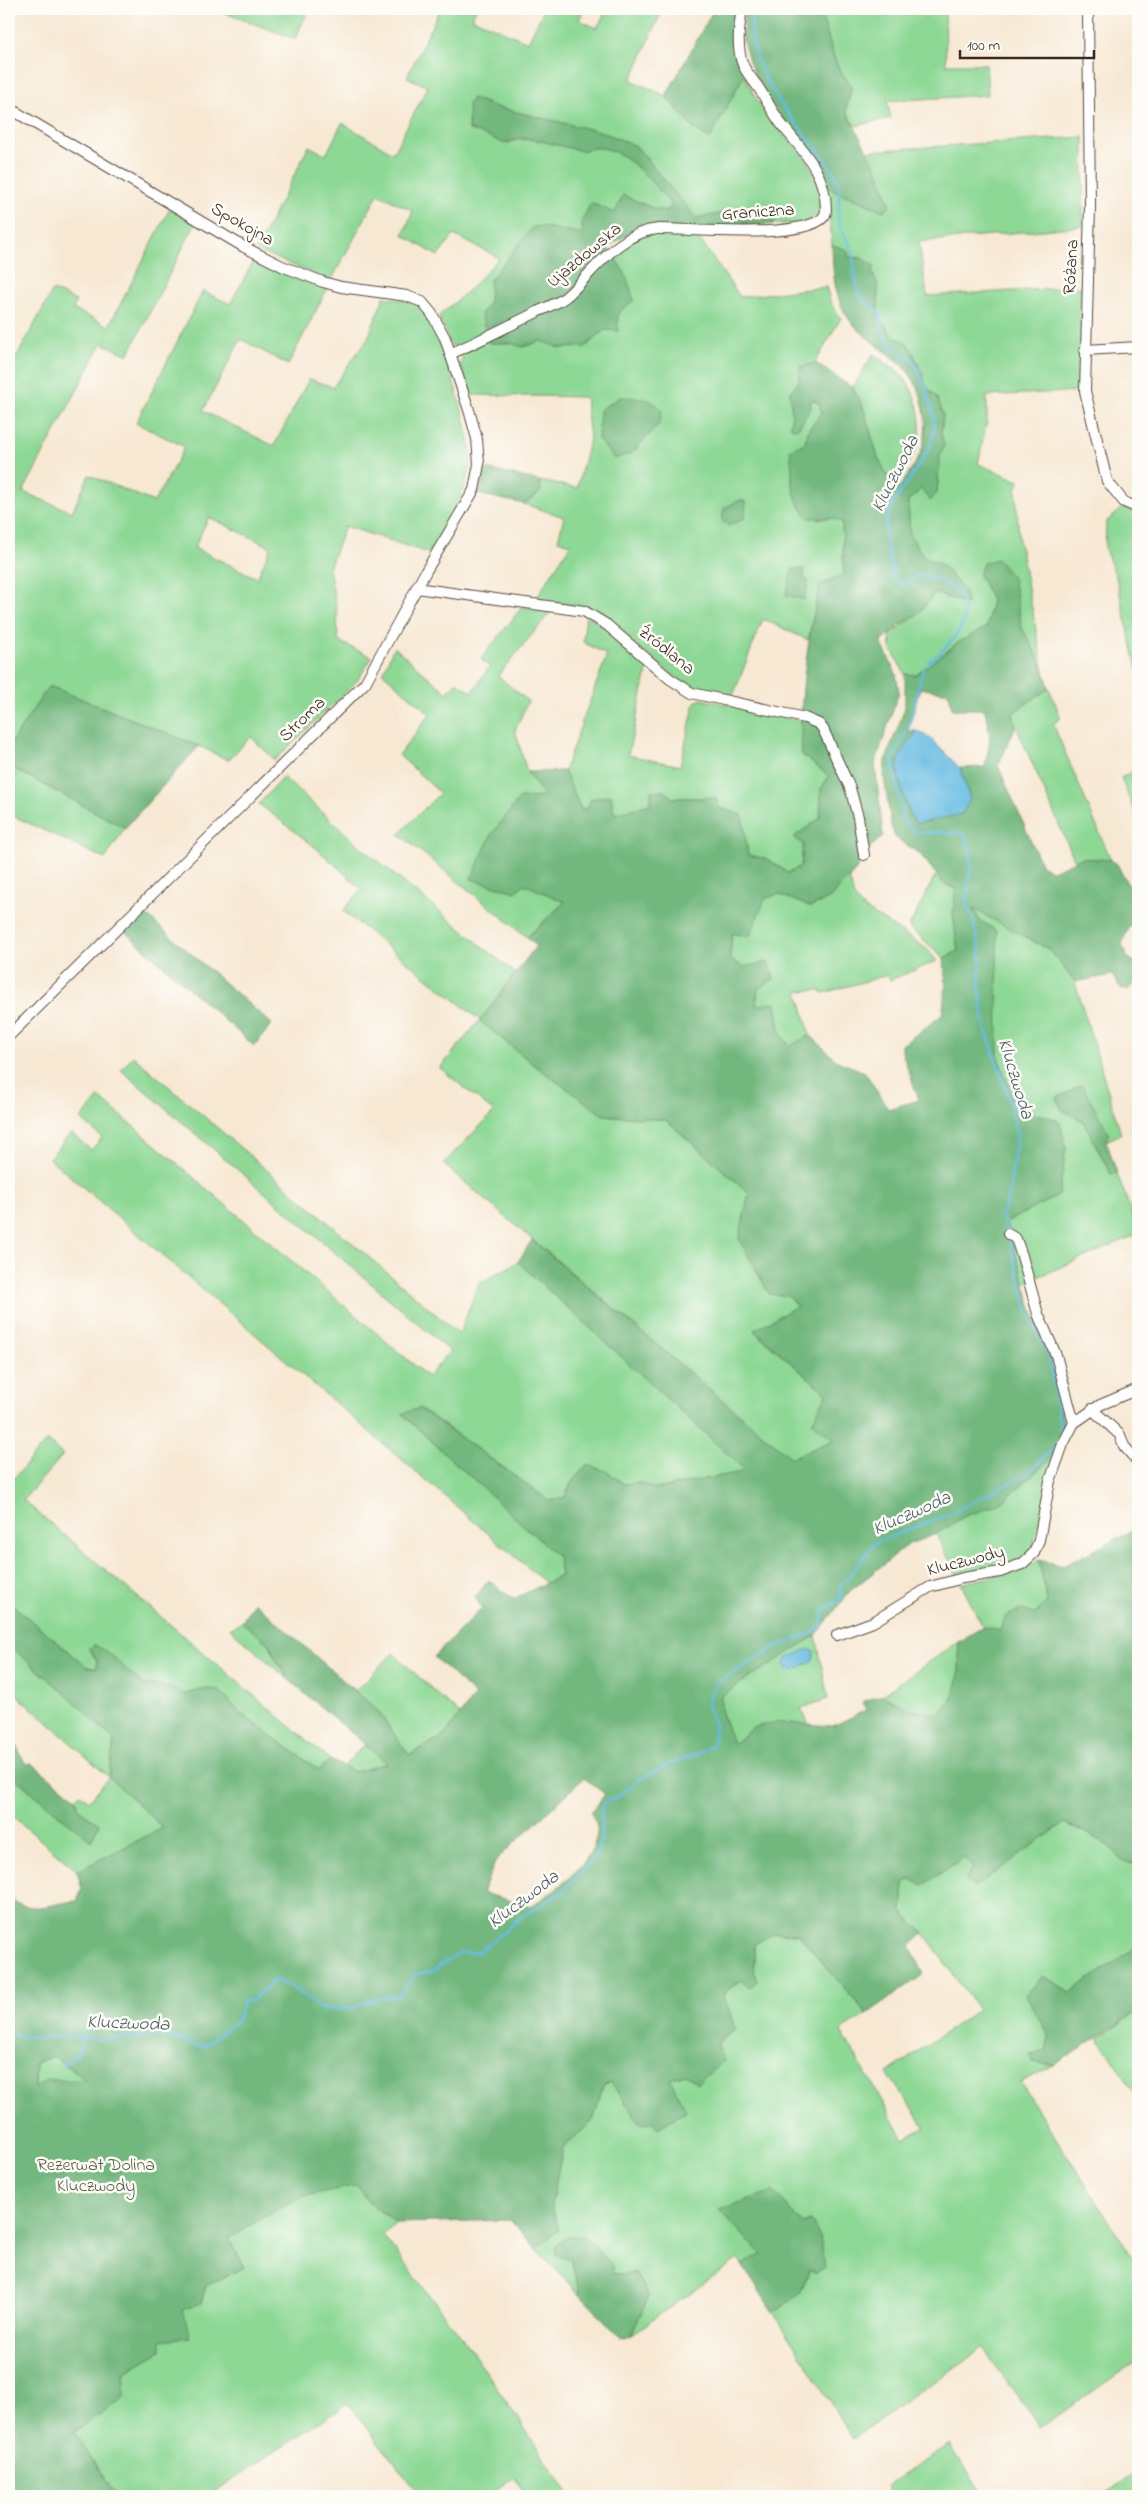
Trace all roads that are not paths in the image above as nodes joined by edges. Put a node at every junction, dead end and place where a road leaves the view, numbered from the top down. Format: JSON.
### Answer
{"nodes":[{"id":1,"x":742,"y":9,"type":"edge"},
{"id":2,"x":1088,"y":9,"type":"edge"},
{"id":3,"x":9,"y":108,"type":"edge"},
{"id":4,"x":692,"y":231,"type":"joint"},
{"id":5,"x":1138,"y":347,"type":"edge"},
{"id":6,"x":1085,"y":350,"type":"junction"},
{"id":7,"x":450,"y":354,"type":"junction"},
{"id":8,"x":1138,"y":508,"type":"edge"},
{"id":9,"x":416,"y":588,"type":"junction"},
{"id":10,"x":864,"y":855,"type":"dead end"},
{"id":11,"x":9,"y":1036,"type":"edge"},
{"id":12,"x":1008,"y":1234,"type":"dead end"},
{"id":13,"x":1138,"y":1389,"type":"edge"},
{"id":14,"x":1092,"y":1410,"type":"junction"},
{"id":15,"x":1074,"y":1423,"type":"junction"},
{"id":16,"x":1138,"y":1462,"type":"edge"},
{"id":17,"x":837,"y":1635,"type":"dead end"}],
"edges":[{"from":1,"to":4,"type":"street","name":"Graniczna"},
{"from":2,"to":6,"type":"street","name":"Różana"},
{"from":3,"to":7,"type":"street","name":"Spokojna"},
{"from":4,"to":7,"type":"street","name":"Ujazdowska"},
{"from":5,"to":6,"type":"street"},
{"from":6,"to":8,"type":"street","name":"Różana"},
{"from":7,"to":9,"type":"street","name":"Stroma"},
{"from":9,"to":10,"type":"street","name":"Źródlana"},
{"from":9,"to":11,"type":"street","name":"Stroma"},
{"from":12,"to":15,"type":"street"},
{"from":13,"to":14,"type":"street"},
{"from":14,"to":15,"type":"street"},
{"from":14,"to":16,"type":"street"},
{"from":15,"to":17,"type":"street","name":"Kluczwody"}]}
